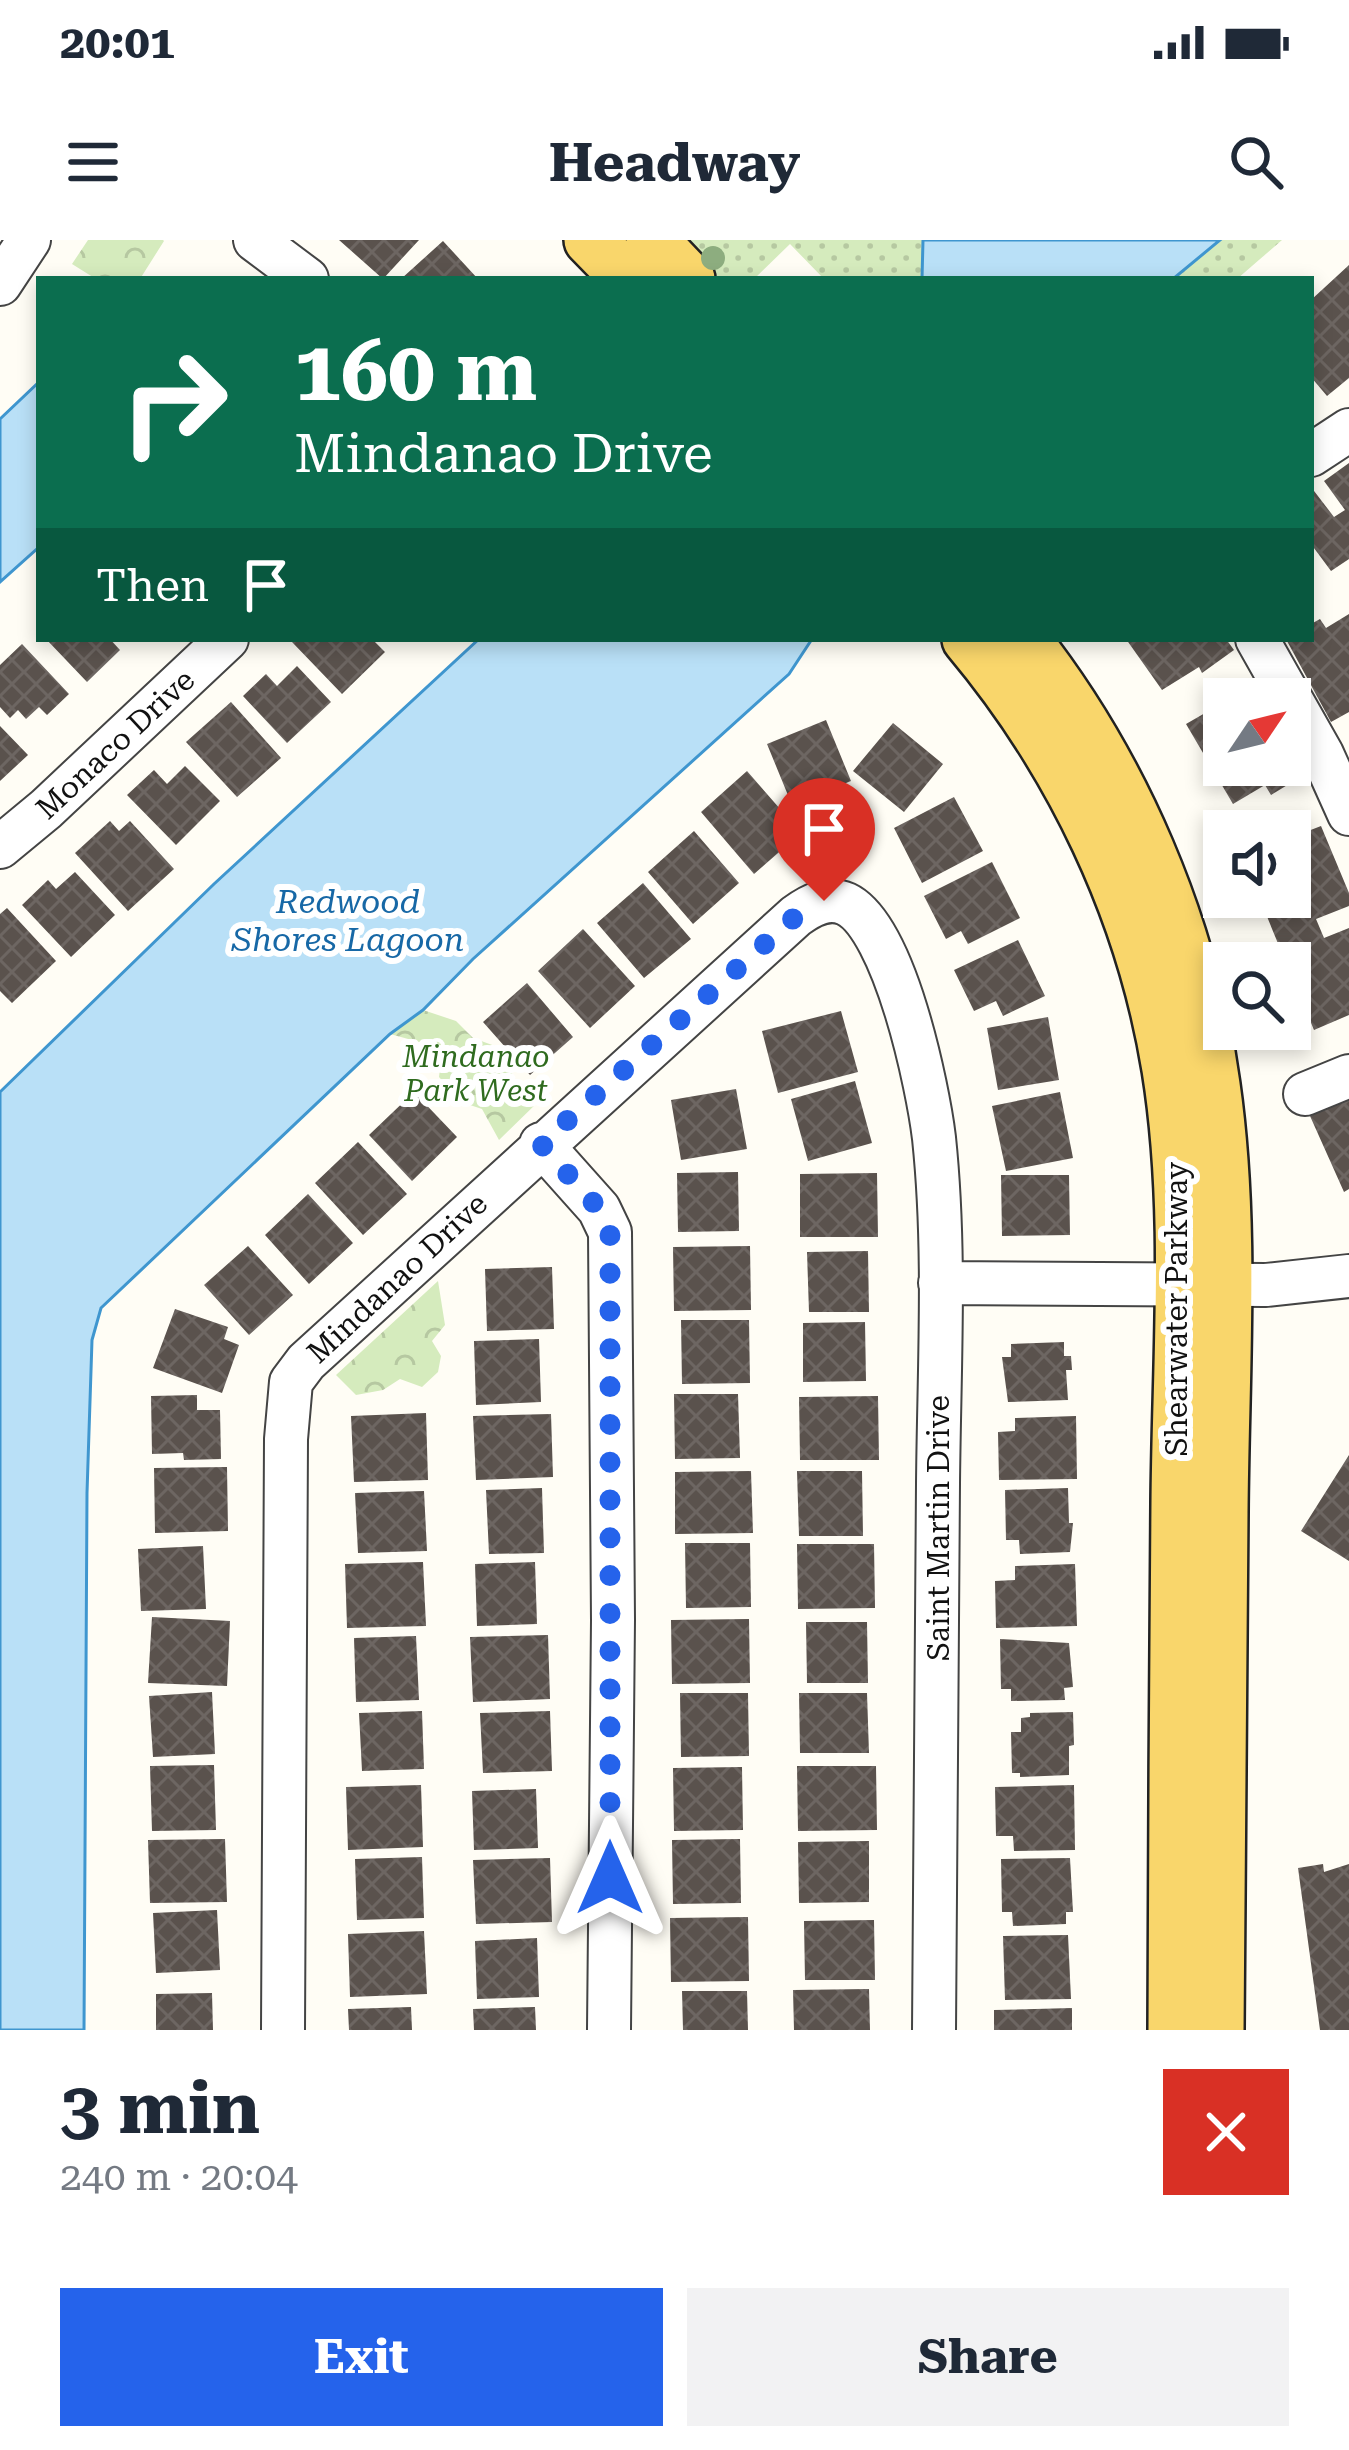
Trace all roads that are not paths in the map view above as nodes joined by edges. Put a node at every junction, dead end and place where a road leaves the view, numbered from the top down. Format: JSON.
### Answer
{"nodes":[{"id":1,"x":29,"y":240,"type":"edge"},
{"id":2,"x":590,"y":240,"type":"edge"},
{"id":3,"x":652,"y":240,"type":"edge"},
{"id":4,"x":266,"y":243,"type":"edge"},
{"id":5,"x":304,"y":276,"type":"edge"},
{"id":6,"x":625,"y":276,"type":"edge"},
{"id":7,"x":686,"y":276,"type":"edge"},
{"id":8,"x":0,"y":284,"type":"edge"},
{"id":9,"x":1349,"y":430,"type":"edge"},
{"id":10,"x":1314,"y":453,"type":"edge"},
{"id":11,"x":224,"y":642,"type":"edge"},
{"id":12,"x":971,"y":642,"type":"edge"},
{"id":13,"x":1026,"y":642,"type":"edge"},
{"id":14,"x":1258,"y":642,"type":"edge"},
{"id":15,"x":1349,"y":814,"type":"edge"},
{"id":16,"x":0,"y":847,"type":"edge"},
{"id":17,"x":834,"y":901,"type":"joint"},
{"id":18,"x":1349,"y":1076,"type":"edge"},
{"id":19,"x":1305,"y":1094,"type":"dead end"},
{"id":20,"x":541,"y":1144,"type":"junction"},
{"id":21,"x":1349,"y":1276,"type":"edge"},
{"id":22,"x":940,"y":1283,"type":"junction"},
{"id":23,"x":1202,"y":1283,"type":"junction"},
{"id":24,"x":284,"y":2030,"type":"edge"},
{"id":25,"x":609,"y":2030,"type":"edge"},
{"id":26,"x":934,"y":2030,"type":"edge"},
{"id":27,"x":1174,"y":2030,"type":"edge"},
{"id":28,"x":1219,"y":2030,"type":"edge"}],
"edges":[{"from":1,"to":8,"type":"street"},
{"from":2,"to":6,"type":"main road"},
{"from":3,"to":7,"type":"main road"},
{"from":4,"to":5,"type":"street"},
{"from":9,"to":10,"type":"street"},
{"from":11,"to":16,"type":"street","name":"Monaco Drive"},
{"from":12,"to":23,"type":"main road","name":"Shearwater Parkway"},
{"from":13,"to":23,"type":"main road","name":"Shearwater Parkway"},
{"from":14,"to":15,"type":"street"},
{"from":17,"to":20,"type":"street","name":"Mindanao Drive"},
{"from":17,"to":22,"type":"street","name":"Saint Martin Drive"},
{"from":18,"to":19,"type":"street"},
{"from":20,"to":24,"type":"street","name":"Mindanao Drive"},
{"from":20,"to":25,"type":"street"},
{"from":21,"to":23,"type":"street"},
{"from":22,"to":23,"type":"street"},
{"from":22,"to":26,"type":"street","name":"Saint Martin Drive"},
{"from":23,"to":27,"type":"main road","name":"Shearwater Parkway"},
{"from":23,"to":28,"type":"main road","name":"Shearwater Parkway"}]}
